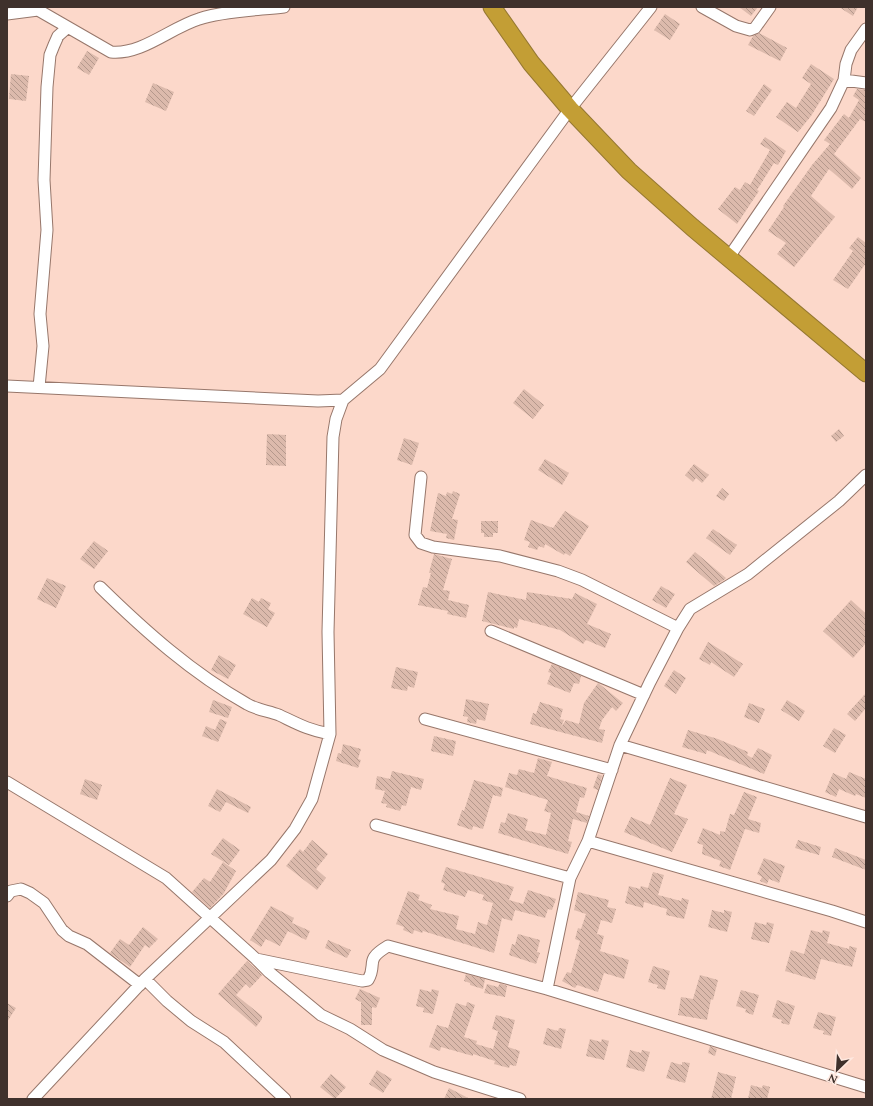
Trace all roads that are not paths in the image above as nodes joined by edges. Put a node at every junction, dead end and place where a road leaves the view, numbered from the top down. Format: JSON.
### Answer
{"nodes":[{"id":1,"x":284,"y":7,"type":"edge"},
{"id":2,"x":651,"y":7,"type":"edge"},
{"id":3,"x":702,"y":7,"type":"edge"},
{"id":4,"x":770,"y":7,"type":"edge"},
{"id":5,"x":495,"y":8,"type":"edge"},
{"id":6,"x":39,"y":9,"type":"edge"},
{"id":7,"x":224,"y":10,"type":"edge"},
{"id":8,"x":7,"y":14,"type":"edge"},
{"id":9,"x":67,"y":28,"type":"junction"},
{"id":10,"x":866,"y":29,"type":"edge"},
{"id":11,"x":844,"y":80,"type":"junction"},
{"id":12,"x":866,"y":83,"type":"edge"},
{"id":13,"x":570,"y":109,"type":"junction"},
{"id":14,"x":730,"y":257,"type":"junction"},
{"id":15,"x":866,"y":373,"type":"edge"},
{"id":16,"x":7,"y":386,"type":"edge"},
{"id":17,"x":39,"y":387,"type":"junction"},
{"id":18,"x":343,"y":400,"type":"junction"},
{"id":19,"x":866,"y":475,"type":"edge"},
{"id":20,"x":421,"y":477,"type":"dead end"},
{"id":21,"x":100,"y":587,"type":"dead end"},
{"id":22,"x":678,"y":628,"type":"junction"},
{"id":23,"x":491,"y":631,"type":"dead end"},
{"id":24,"x":644,"y":695,"type":"junction"},
{"id":25,"x":425,"y":719,"type":"dead end"},
{"id":26,"x":330,"y":734,"type":"junction"},
{"id":27,"x":620,"y":745,"type":"junction"},
{"id":28,"x":612,"y":770,"type":"junction"},
{"id":29,"x":7,"y":782,"type":"edge"},
{"id":30,"x":866,"y":817,"type":"edge"},
{"id":31,"x":376,"y":825,"type":"dead end"},
{"id":32,"x":588,"y":841,"type":"junction"},
{"id":33,"x":570,"y":878,"type":"junction"},
{"id":34,"x":7,"y":896,"type":"edge"},
{"id":35,"x":210,"y":919,"type":"junction"},
{"id":36,"x":866,"y":922,"type":"edge"},
{"id":37,"x":256,"y":959,"type":"junction"},
{"id":38,"x":143,"y":982,"type":"junction"},
{"id":39,"x":546,"y":989,"type":"junction"},
{"id":40,"x":866,"y":1086,"type":"edge"},
{"id":41,"x":279,"y":1097,"type":"edge"},
{"id":42,"x":33,"y":1099,"type":"edge"},
{"id":43,"x":520,"y":1099,"type":"edge"}],
"edges":[{"from":1,"to":7,"type":"street"},
{"from":2,"to":13,"type":"street"},
{"from":3,"to":4,"type":"street"},
{"from":5,"to":13,"type":"highway"},
{"from":6,"to":8,"type":"street"},
{"from":6,"to":9,"type":"street"},
{"from":7,"to":9,"type":"street"},
{"from":9,"to":17,"type":"street"},
{"from":10,"to":11,"type":"street"},
{"from":11,"to":12,"type":"street"},
{"from":11,"to":14,"type":"street"},
{"from":13,"to":14,"type":"highway"},
{"from":13,"to":18,"type":"street"},
{"from":14,"to":15,"type":"highway"},
{"from":16,"to":17,"type":"street"},
{"from":17,"to":18,"type":"street"},
{"from":18,"to":26,"type":"street"},
{"from":19,"to":22,"type":"street"},
{"from":20,"to":22,"type":"street"},
{"from":21,"to":26,"type":"street"},
{"from":22,"to":24,"type":"street"},
{"from":23,"to":24,"type":"street"},
{"from":24,"to":27,"type":"street"},
{"from":25,"to":28,"type":"street"},
{"from":26,"to":35,"type":"street"},
{"from":27,"to":28,"type":"street"},
{"from":27,"to":30,"type":"street"},
{"from":28,"to":32,"type":"street"},
{"from":29,"to":35,"type":"street"},
{"from":31,"to":33,"type":"street"},
{"from":32,"to":33,"type":"street"},
{"from":32,"to":36,"type":"street"},
{"from":33,"to":39,"type":"street"},
{"from":34,"to":38,"type":"street"},
{"from":35,"to":37,"type":"street"},
{"from":35,"to":38,"type":"street"},
{"from":37,"to":39,"type":"street"},
{"from":37,"to":43,"type":"street"},
{"from":38,"to":41,"type":"street"},
{"from":38,"to":42,"type":"street"},
{"from":39,"to":40,"type":"street"}]}
